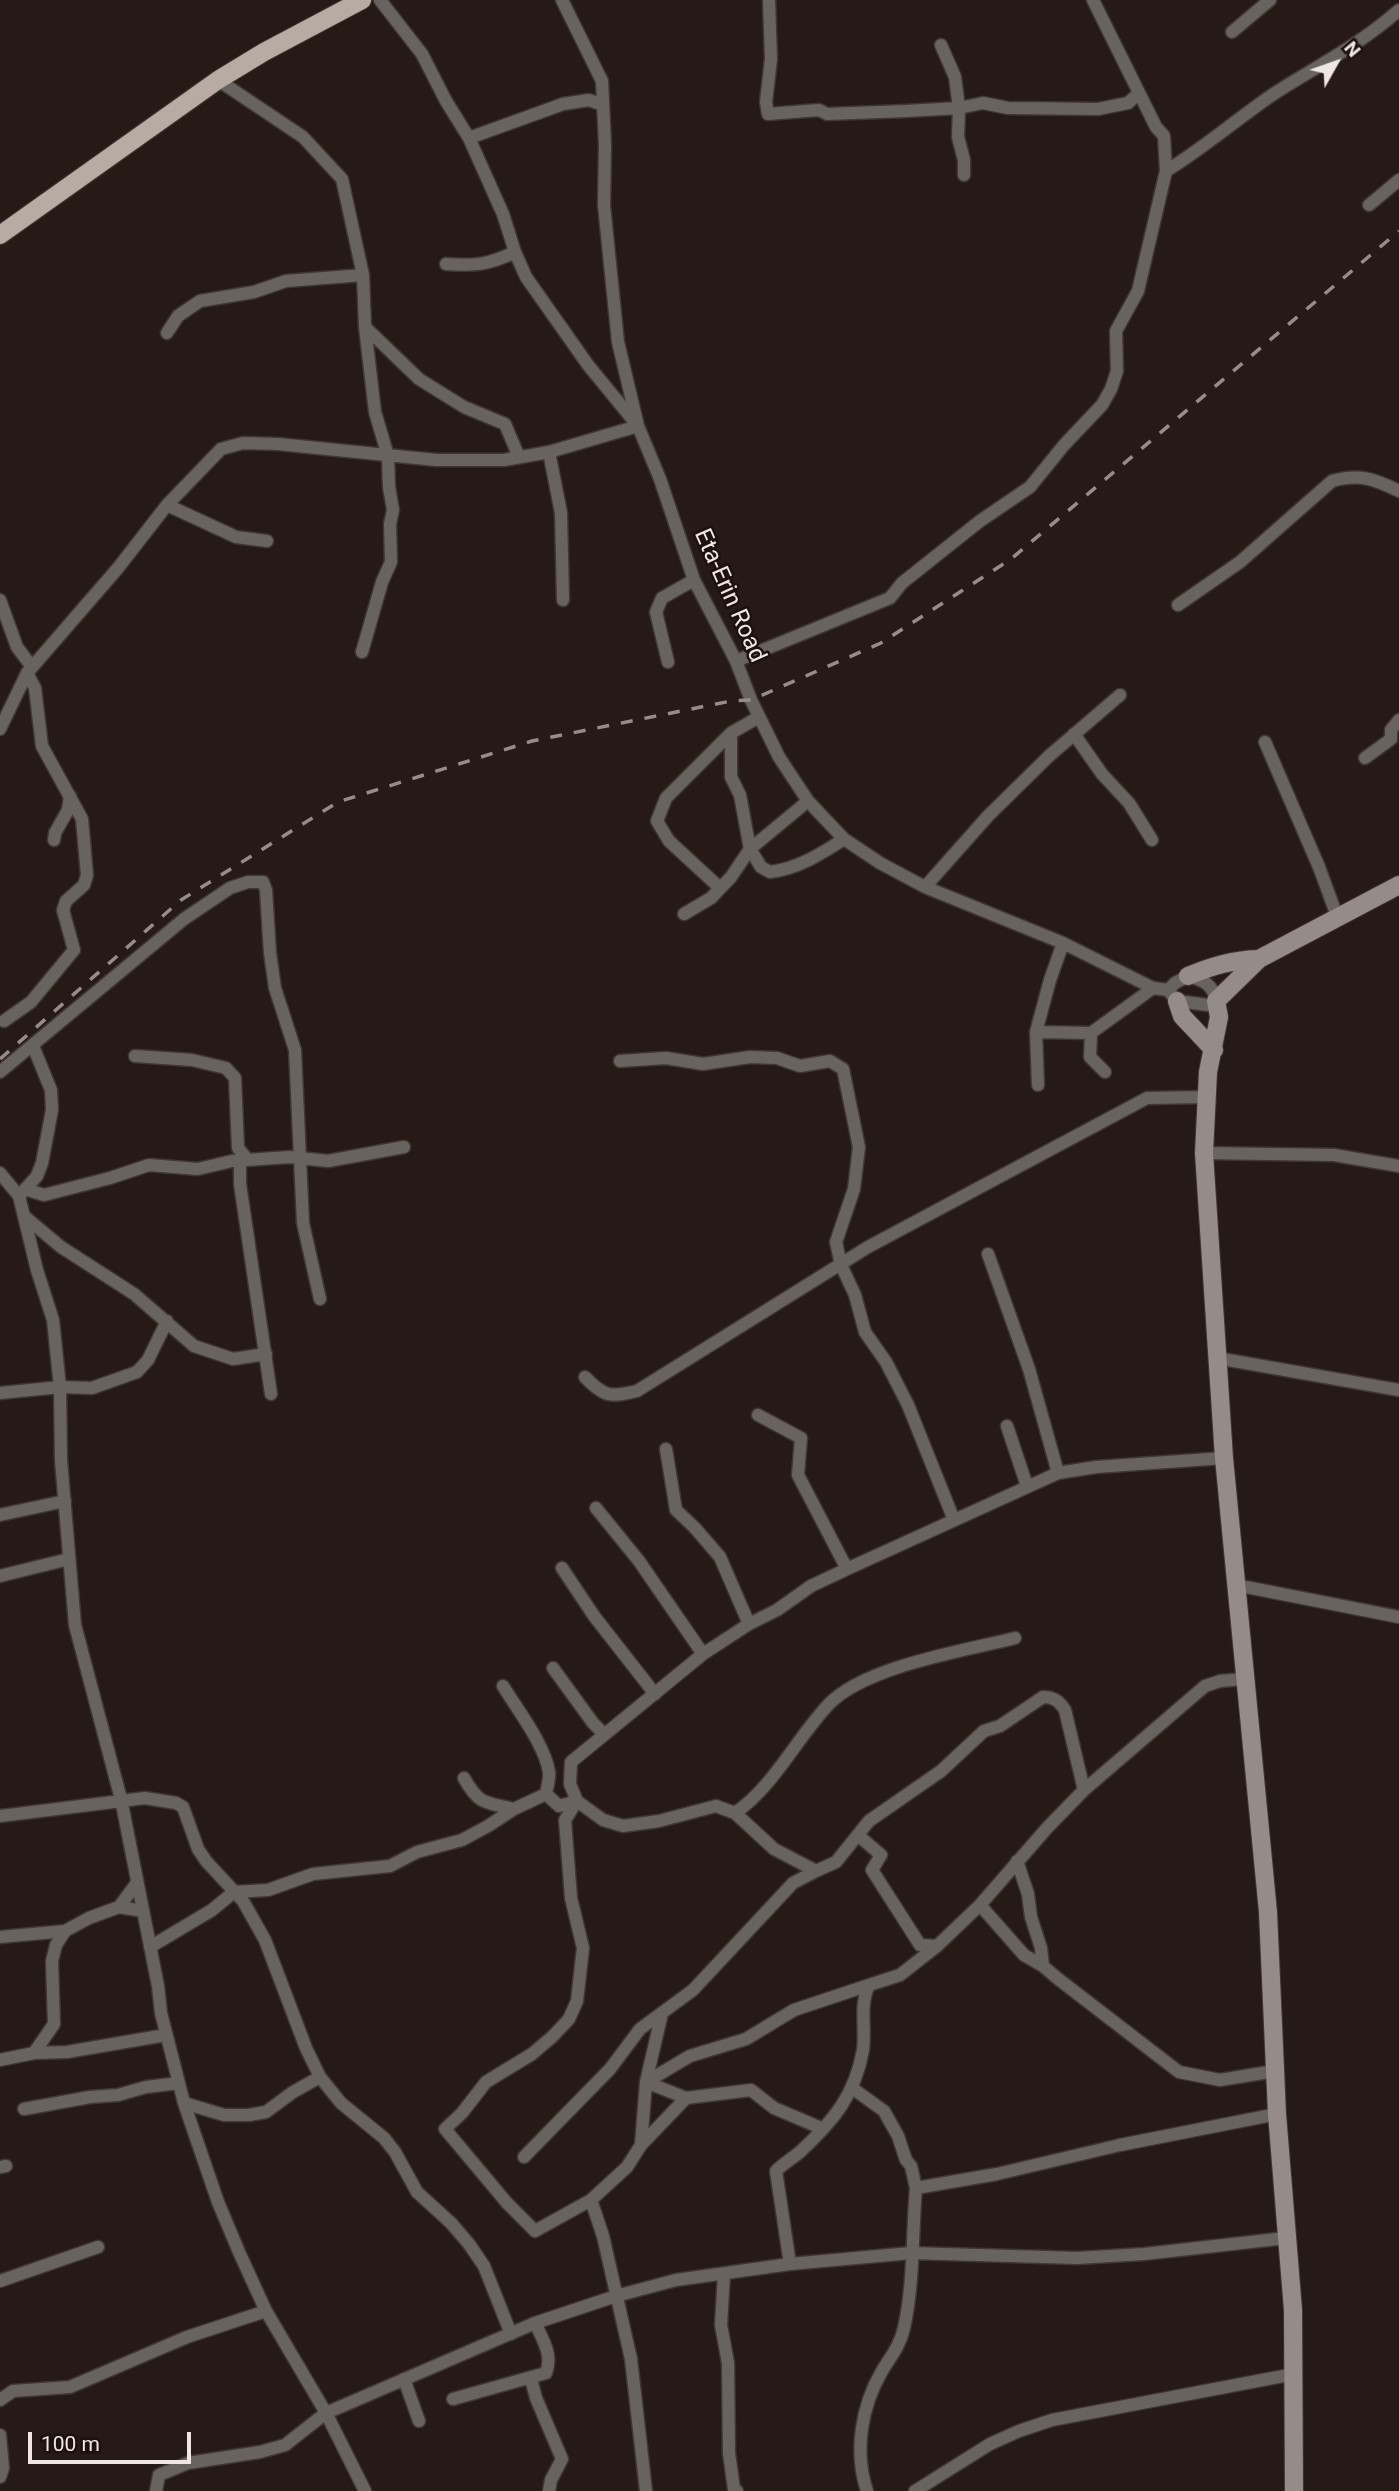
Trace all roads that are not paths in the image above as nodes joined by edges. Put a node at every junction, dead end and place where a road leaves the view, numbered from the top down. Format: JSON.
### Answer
{"nodes":[{"id":1,"x":344,"y":0,"type":"edge"},
{"id":2,"x":362,"y":0,"type":"edge"},
{"id":3,"x":380,"y":0,"type":"edge"},
{"id":4,"x":562,"y":0,"type":"edge"},
{"id":5,"x":769,"y":0,"type":"edge"},
{"id":6,"x":1093,"y":0,"type":"edge"},
{"id":7,"x":1270,"y":0,"type":"edge"},
{"id":8,"x":1399,"y":10,"type":"edge"},
{"id":9,"x":1232,"y":32,"type":"dead end"},
{"id":10,"x":941,"y":45,"type":"dead end"},
{"id":11,"x":210,"y":80,"type":"junction"},
{"id":12,"x":1139,"y":93,"type":"junction"},
{"id":13,"x":603,"y":105,"type":"junction"},
{"id":14,"x":958,"y":108,"type":"junction"},
{"id":15,"x":469,"y":138,"type":"junction"},
{"id":16,"x":1166,"y":172,"type":"junction"},
{"id":17,"x":964,"y":174,"type":"dead end"},
{"id":18,"x":1399,"y":180,"type":"edge"},
{"id":19,"x":1369,"y":205,"type":"dead end"},
{"id":20,"x":0,"y":222,"type":"edge"},
{"id":21,"x":0,"y":235,"type":"edge"},
{"id":22,"x":515,"y":252,"type":"junction"},
{"id":23,"x":446,"y":264,"type":"dead end"},
{"id":24,"x":363,"y":275,"type":"junction"},
{"id":25,"x":365,"y":327,"type":"junction"},
{"id":26,"x":167,"y":333,"type":"dead end"},
{"id":27,"x":638,"y":426,"type":"junction"},
{"id":28,"x":549,"y":452,"type":"junction"},
{"id":29,"x":388,"y":456,"type":"junction"},
{"id":30,"x":519,"y":457,"type":"junction"},
{"id":31,"x":1399,"y":491,"type":"edge"},
{"id":32,"x":167,"y":505,"type":"junction"},
{"id":33,"x":267,"y":541,"type":"dead end"},
{"id":34,"x":694,"y":580,"type":"junction"},
{"id":35,"x":0,"y":600,"type":"edge"},
{"id":36,"x":563,"y":600,"type":"dead end"},
{"id":37,"x":1178,"y":605,"type":"dead end"},
{"id":38,"x":362,"y":652,"type":"dead end"},
{"id":39,"x":736,"y":661,"type":"junction"},
{"id":40,"x":668,"y":662,"type":"dead end"},
{"id":41,"x":29,"y":670,"type":"junction"},
{"id":42,"x":1120,"y":695,"type":"dead end"},
{"id":43,"x":759,"y":717,"type":"junction"},
{"id":44,"x":1399,"y":720,"type":"edge"},
{"id":45,"x":0,"y":729,"type":"edge"},
{"id":46,"x":731,"y":733,"type":"junction"},
{"id":47,"x":1074,"y":734,"type":"junction"},
{"id":48,"x":1265,"y":742,"type":"dead end"},
{"id":49,"x":1365,"y":758,"type":"dead end"},
{"id":50,"x":70,"y":796,"type":"junction"},
{"id":51,"x":808,"y":801,"type":"junction"},
{"id":52,"x":844,"y":839,"type":"junction"},
{"id":53,"x":54,"y":840,"type":"dead end"},
{"id":54,"x":1152,"y":840,"type":"dead end"},
{"id":55,"x":750,"y":849,"type":"junction"},
{"id":56,"x":1399,"y":885,"type":"edge"},
{"id":57,"x":925,"y":887,"type":"junction"},
{"id":58,"x":720,"y":888,"type":"junction"},
{"id":59,"x":684,"y":914,"type":"dead end"},
{"id":60,"x":1337,"y":916,"type":"junction"},
{"id":61,"x":1063,"y":943,"type":"junction"},
{"id":62,"x":1259,"y":959,"type":"junction"},
{"id":63,"x":1188,"y":976,"type":"junction"},
{"id":64,"x":1153,"y":988,"type":"junction"},
{"id":65,"x":1172,"y":996,"type":"junction"},
{"id":66,"x":1216,"y":1001,"type":"junction"},
{"id":67,"x":4,"y":1021,"type":"dead end"},
{"id":68,"x":1036,"y":1032,"type":"junction"},
{"id":69,"x":1091,"y":1033,"type":"junction"},
{"id":70,"x":33,"y":1046,"type":"junction"},
{"id":71,"x":1214,"y":1050,"type":"junction"},
{"id":72,"x":135,"y":1056,"type":"dead end"},
{"id":73,"x":620,"y":1061,"type":"dead end"},
{"id":74,"x":0,"y":1072,"type":"edge"},
{"id":75,"x":1105,"y":1072,"type":"dead end"},
{"id":76,"x":1038,"y":1085,"type":"dead end"},
{"id":77,"x":1206,"y":1097,"type":"junction"},
{"id":78,"x":404,"y":1147,"type":"dead end"},
{"id":79,"x":1204,"y":1153,"type":"junction"},
{"id":80,"x":300,"y":1158,"type":"junction"},
{"id":81,"x":244,"y":1160,"type":"junction"},
{"id":82,"x":1399,"y":1166,"type":"edge"},
{"id":83,"x":0,"y":1173,"type":"edge"},
{"id":84,"x":22,"y":1192,"type":"junction"},
{"id":85,"x":24,"y":1215,"type":"junction"},
{"id":86,"x":988,"y":1254,"type":"dead end"},
{"id":87,"x":841,"y":1265,"type":"junction"},
{"id":88,"x":320,"y":1299,"type":"dead end"},
{"id":89,"x":167,"y":1321,"type":"junction"},
{"id":90,"x":266,"y":1354,"type":"junction"},
{"id":91,"x":1217,"y":1358,"type":"junction"},
{"id":92,"x":585,"y":1377,"type":"dead end"},
{"id":93,"x":60,"y":1387,"type":"junction"},
{"id":94,"x":1399,"y":1390,"type":"edge"},
{"id":95,"x":0,"y":1393,"type":"edge"},
{"id":96,"x":271,"y":1394,"type":"dead end"},
{"id":97,"x":758,"y":1415,"type":"dead end"},
{"id":98,"x":1007,"y":1426,"type":"dead end"},
{"id":99,"x":666,"y":1449,"type":"dead end"},
{"id":100,"x":1224,"y":1458,"type":"junction"},
{"id":101,"x":1058,"y":1474,"type":"junction"},
{"id":102,"x":1027,"y":1486,"type":"junction"},
{"id":103,"x":65,"y":1501,"type":"junction"},
{"id":104,"x":596,"y":1508,"type":"dead end"},
{"id":105,"x":0,"y":1515,"type":"edge"},
{"id":106,"x":954,"y":1520,"type":"junction"},
{"id":107,"x":69,"y":1559,"type":"junction"},
{"id":108,"x":562,"y":1568,"type":"dead end"},
{"id":109,"x":847,"y":1569,"type":"junction"},
{"id":110,"x":0,"y":1576,"type":"edge"},
{"id":111,"x":1236,"y":1585,"type":"junction"},
{"id":112,"x":1399,"y":1616,"type":"edge"},
{"id":113,"x":749,"y":1624,"type":"junction"},
{"id":114,"x":1015,"y":1638,"type":"dead end"},
{"id":115,"x":702,"y":1654,"type":"junction"},
{"id":116,"x":554,"y":1668,"type":"dead end"},
{"id":117,"x":1244,"y":1679,"type":"junction"},
{"id":118,"x":503,"y":1686,"type":"dead end"},
{"id":119,"x":655,"y":1694,"type":"junction"},
{"id":120,"x":604,"y":1734,"type":"junction"},
{"id":121,"x":464,"y":1778,"type":"dead end"},
{"id":122,"x":1084,"y":1790,"type":"junction"},
{"id":123,"x":546,"y":1794,"type":"junction"},
{"id":124,"x":121,"y":1799,"type":"junction"},
{"id":125,"x":482,"y":1801,"type":"junction"},
{"id":126,"x":577,"y":1801,"type":"junction"},
{"id":127,"x":514,"y":1809,"type":"junction"},
{"id":128,"x":735,"y":1813,"type":"junction"},
{"id":129,"x":0,"y":1816,"type":"edge"},
{"id":130,"x":488,"y":1826,"type":"junction"},
{"id":131,"x":859,"y":1836,"type":"junction"},
{"id":132,"x":1017,"y":1861,"type":"junction"},
{"id":133,"x":816,"y":1871,"type":"junction"},
{"id":134,"x":136,"y":1884,"type":"junction"},
{"id":135,"x":234,"y":1892,"type":"junction"},
{"id":136,"x":980,"y":1905,"type":"junction"},
{"id":137,"x":118,"y":1908,"type":"junction"},
{"id":138,"x":143,"y":1911,"type":"junction"},
{"id":139,"x":65,"y":1931,"type":"junction"},
{"id":140,"x":0,"y":1937,"type":"edge"},
{"id":141,"x":937,"y":1945,"type":"junction"},
{"id":142,"x":150,"y":1947,"type":"junction"},
{"id":143,"x":1043,"y":1966,"type":"junction"},
{"id":144,"x":869,"y":1985,"type":"junction"},
{"id":145,"x":662,"y":2013,"type":"junction"},
{"id":146,"x":166,"y":2035,"type":"junction"},
{"id":147,"x":34,"y":2053,"type":"junction"},
{"id":148,"x":0,"y":2060,"type":"edge"},
{"id":149,"x":1276,"y":2071,"type":"junction"},
{"id":150,"x":320,"y":2077,"type":"junction"},
{"id":151,"x":646,"y":2082,"type":"junction"},
{"id":152,"x":179,"y":2083,"type":"junction"},
{"id":153,"x":852,"y":2088,"type":"junction"},
{"id":154,"x":686,"y":2098,"type":"junction"},
{"id":155,"x":184,"y":2103,"type":"junction"},
{"id":156,"x":24,"y":2109,"type":"dead end"},
{"id":157,"x":1277,"y":2114,"type":"junction"},
{"id":158,"x":821,"y":2128,"type":"junction"},
{"id":159,"x":641,"y":2145,"type":"junction"},
{"id":160,"x":524,"y":2157,"type":"dead end"},
{"id":161,"x":916,"y":2188,"type":"junction"},
{"id":162,"x":591,"y":2200,"type":"junction"},
{"id":163,"x":1286,"y":2238,"type":"junction"},
{"id":164,"x":97,"y":2247,"type":"dead end"},
{"id":165,"x":911,"y":2253,"type":"junction"},
{"id":166,"x":790,"y":2264,"type":"junction"},
{"id":167,"x":723,"y":2274,"type":"junction"},
{"id":168,"x":0,"y":2281,"type":"edge"},
{"id":169,"x":615,"y":2296,"type":"junction"},
{"id":170,"x":266,"y":2311,"type":"junction"},
{"id":171,"x":535,"y":2323,"type":"junction"},
{"id":172,"x":511,"y":2334,"type":"junction"},
{"id":173,"x":1294,"y":2374,"type":"junction"},
{"id":174,"x":404,"y":2379,"type":"junction"},
{"id":175,"x":531,"y":2379,"type":"junction"},
{"id":176,"x":453,"y":2399,"type":"dead end"},
{"id":177,"x":0,"y":2400,"type":"edge"},
{"id":178,"x":326,"y":2413,"type":"junction"},
{"id":179,"x":419,"y":2421,"type":"dead end"},
{"id":180,"x":0,"y":2435,"type":"edge"},
{"id":181,"x":0,"y":2477,"type":"edge"},
{"id":182,"x":920,"y":2490,"type":"edge"},
{"id":183,"x":156,"y":2491,"type":"edge"},
{"id":184,"x":365,"y":2491,"type":"edge"},
{"id":185,"x":549,"y":2491,"type":"edge"},
{"id":186,"x":646,"y":2491,"type":"edge"},
{"id":187,"x":737,"y":2491,"type":"edge"},
{"id":188,"x":867,"y":2491,"type":"edge"},
{"id":189,"x":1294,"y":2491,"type":"edge"}],
"edges":[{"from":1,"to":11,"type":"main road"},
{"from":2,"to":11,"type":"main road"},
{"from":3,"to":15,"type":"street"},
{"from":4,"to":13,"type":"street","name":"Eta-Erin Road"},
{"from":5,"to":14,"type":"street"},
{"from":6,"to":12,"type":"street"},
{"from":7,"to":9,"type":"street"},
{"from":8,"to":16,"type":"street"},
{"from":10,"to":14,"type":"street"},
{"from":11,"to":20,"type":"main road"},
{"from":11,"to":21,"type":"main road"},
{"from":11,"to":24,"type":"street"},
{"from":12,"to":14,"type":"street"},
{"from":12,"to":16,"type":"street"},
{"from":13,"to":15,"type":"street"},
{"from":13,"to":27,"type":"street","name":"Eta-Erin Road"},
{"from":14,"to":17,"type":"street"},
{"from":15,"to":22,"type":"street"},
{"from":16,"to":39,"type":"street"},
{"from":18,"to":19,"type":"street"},
{"from":22,"to":23,"type":"street"},
{"from":22,"to":27,"type":"street"},
{"from":24,"to":25,"type":"street"},
{"from":24,"to":26,"type":"street"},
{"from":25,"to":29,"type":"street"},
{"from":25,"to":30,"type":"street"},
{"from":27,"to":28,"type":"street"},
{"from":27,"to":34,"type":"street","name":"Eta-Erin Road"},
{"from":28,"to":30,"type":"street"},
{"from":28,"to":36,"type":"street"},
{"from":29,"to":30,"type":"street"},
{"from":29,"to":32,"type":"street"},
{"from":29,"to":38,"type":"street"},
{"from":31,"to":37,"type":"street"},
{"from":32,"to":33,"type":"street"},
{"from":32,"to":41,"type":"street"},
{"from":34,"to":39,"type":"street","name":"Eta-Erin Road"},
{"from":34,"to":40,"type":"street"},
{"from":35,"to":41,"type":"street"},
{"from":39,"to":43,"type":"street","name":"Eta-Erin Road"},
{"from":41,"to":45,"type":"street"},
{"from":41,"to":50,"type":"street"},
{"from":42,"to":47,"type":"street"},
{"from":43,"to":46,"type":"street"},
{"from":43,"to":51,"type":"street","name":"Eta-Erin Road"},
{"from":44,"to":49,"type":"street"},
{"from":46,"to":55,"type":"street"},
{"from":46,"to":58,"type":"street"},
{"from":47,"to":54,"type":"street"},
{"from":47,"to":57,"type":"street"},
{"from":48,"to":60,"type":"street"},
{"from":50,"to":53,"type":"street"},
{"from":50,"to":67,"type":"street"},
{"from":51,"to":52,"type":"street","name":"Eta-Erin Road"},
{"from":51,"to":55,"type":"street"},
{"from":52,"to":55,"type":"street"},
{"from":52,"to":57,"type":"street","name":"Eta-Erin Road"},
{"from":55,"to":58,"type":"street"},
{"from":56,"to":60,"type":"street"},
{"from":57,"to":61,"type":"street","name":"Eta-Erin Road"},
{"from":58,"to":59,"type":"street"},
{"from":60,"to":62,"type":"street"},
{"from":61,"to":64,"type":"street","name":"Eta-Erin Road"},
{"from":61,"to":68,"type":"street"},
{"from":62,"to":63,"type":"street"},
{"from":62,"to":66,"type":"street"},
{"from":63,"to":65,"type":"street"},
{"from":63,"to":66,"type":"street"},
{"from":64,"to":65,"type":"street","name":"Eta-Erin Road"},
{"from":64,"to":69,"type":"street"},
{"from":65,"to":66,"type":"street","name":"Eta-Erin Road"},
{"from":65,"to":71,"type":"street"},
{"from":66,"to":71,"type":"street"},
{"from":68,"to":69,"type":"street"},
{"from":68,"to":76,"type":"street"},
{"from":69,"to":75,"type":"street"},
{"from":70,"to":74,"type":"street"},
{"from":70,"to":80,"type":"street"},
{"from":70,"to":84,"type":"street"},
{"from":71,"to":77,"type":"street"},
{"from":72,"to":81,"type":"street"},
{"from":73,"to":87,"type":"street"},
{"from":77,"to":79,"type":"street"},
{"from":77,"to":87,"type":"street"},
{"from":78,"to":80,"type":"street"},
{"from":79,"to":82,"type":"street"},
{"from":79,"to":91,"type":"street"},
{"from":80,"to":81,"type":"street"},
{"from":80,"to":88,"type":"street"},
{"from":81,"to":84,"type":"street"},
{"from":81,"to":90,"type":"street"},
{"from":83,"to":84,"type":"street"},
{"from":84,"to":85,"type":"street"},
{"from":85,"to":89,"type":"street"},
{"from":85,"to":93,"type":"street"},
{"from":86,"to":101,"type":"street"},
{"from":87,"to":92,"type":"street"},
{"from":87,"to":106,"type":"street"},
{"from":89,"to":90,"type":"street"},
{"from":89,"to":93,"type":"street"},
{"from":90,"to":96,"type":"street"},
{"from":91,"to":94,"type":"street"},
{"from":91,"to":100,"type":"street"},
{"from":93,"to":95,"type":"street"},
{"from":93,"to":103,"type":"street"},
{"from":97,"to":109,"type":"street"},
{"from":98,"to":102,"type":"street"},
{"from":99,"to":113,"type":"street"},
{"from":100,"to":101,"type":"street"},
{"from":100,"to":111,"type":"street"},
{"from":101,"to":102,"type":"street"},
{"from":102,"to":106,"type":"street"},
{"from":103,"to":105,"type":"street"},
{"from":103,"to":107,"type":"street"},
{"from":104,"to":115,"type":"street"},
{"from":106,"to":109,"type":"street"},
{"from":107,"to":110,"type":"street"},
{"from":107,"to":124,"type":"street"},
{"from":108,"to":119,"type":"street"},
{"from":109,"to":113,"type":"street"},
{"from":111,"to":112,"type":"street"},
{"from":111,"to":117,"type":"street"},
{"from":113,"to":115,"type":"street"},
{"from":114,"to":128,"type":"street"},
{"from":115,"to":119,"type":"street"},
{"from":116,"to":120,"type":"street"},
{"from":117,"to":122,"type":"street"},
{"from":117,"to":149,"type":"street"},
{"from":118,"to":123,"type":"street"},
{"from":119,"to":120,"type":"street"},
{"from":120,"to":126,"type":"street"},
{"from":121,"to":125,"type":"street"},
{"from":122,"to":131,"type":"street"},
{"from":122,"to":132,"type":"street"},
{"from":123,"to":126,"type":"street"},
{"from":123,"to":127,"type":"street"},
{"from":124,"to":129,"type":"street"},
{"from":124,"to":134,"type":"street"},
{"from":124,"to":135,"type":"street"},
{"from":125,"to":127,"type":"street"},
{"from":125,"to":130,"type":"street"},
{"from":126,"to":128,"type":"street"},
{"from":126,"to":162,"type":"street"},
{"from":127,"to":130,"type":"street"},
{"from":128,"to":133,"type":"street"},
{"from":130,"to":135,"type":"street"},
{"from":131,"to":133,"type":"street"},
{"from":131,"to":141,"type":"street"},
{"from":132,"to":136,"type":"street"},
{"from":132,"to":143,"type":"street"},
{"from":133,"to":145,"type":"street"},
{"from":134,"to":137,"type":"street"},
{"from":134,"to":138,"type":"street"},
{"from":135,"to":142,"type":"street"},
{"from":135,"to":150,"type":"street"},
{"from":136,"to":141,"type":"street"},
{"from":136,"to":143,"type":"street"},
{"from":137,"to":138,"type":"street"},
{"from":137,"to":139,"type":"street"},
{"from":138,"to":142,"type":"street"},
{"from":139,"to":140,"type":"street"},
{"from":139,"to":147,"type":"street"},
{"from":141,"to":144,"type":"street"},
{"from":142,"to":146,"type":"street"},
{"from":143,"to":149,"type":"street"},
{"from":144,"to":151,"type":"street"},
{"from":144,"to":153,"type":"street"},
{"from":145,"to":151,"type":"street"},
{"from":145,"to":160,"type":"street"},
{"from":146,"to":147,"type":"street"},
{"from":146,"to":152,"type":"street"},
{"from":147,"to":148,"type":"street"},
{"from":149,"to":157,"type":"street"},
{"from":150,"to":155,"type":"street"},
{"from":150,"to":172,"type":"street"},
{"from":151,"to":154,"type":"street"},
{"from":151,"to":159,"type":"street"},
{"from":152,"to":155,"type":"street"},
{"from":152,"to":156,"type":"street"},
{"from":153,"to":158,"type":"street"},
{"from":153,"to":161,"type":"street"},
{"from":154,"to":158,"type":"street"},
{"from":154,"to":159,"type":"street"},
{"from":155,"to":170,"type":"street"},
{"from":157,"to":161,"type":"street"},
{"from":157,"to":163,"type":"street"},
{"from":158,"to":166,"type":"street"},
{"from":159,"to":162,"type":"street"},
{"from":161,"to":165,"type":"street"},
{"from":162,"to":169,"type":"street"},
{"from":163,"to":165,"type":"street"},
{"from":163,"to":173,"type":"street"},
{"from":164,"to":168,"type":"street"},
{"from":165,"to":166,"type":"street"},
{"from":165,"to":188,"type":"street"},
{"from":166,"to":167,"type":"street"},
{"from":167,"to":169,"type":"street"},
{"from":167,"to":187,"type":"street"},
{"from":169,"to":171,"type":"street"},
{"from":169,"to":186,"type":"street"},
{"from":170,"to":177,"type":"street"},
{"from":170,"to":178,"type":"street"},
{"from":171,"to":172,"type":"street"},
{"from":171,"to":175,"type":"street"},
{"from":172,"to":174,"type":"street"},
{"from":173,"to":182,"type":"street"},
{"from":173,"to":189,"type":"street"},
{"from":174,"to":178,"type":"street"},
{"from":174,"to":179,"type":"street"},
{"from":175,"to":176,"type":"street"},
{"from":175,"to":185,"type":"street"},
{"from":178,"to":183,"type":"street"},
{"from":178,"to":184,"type":"street"},
{"from":180,"to":181,"type":"street"}]}
